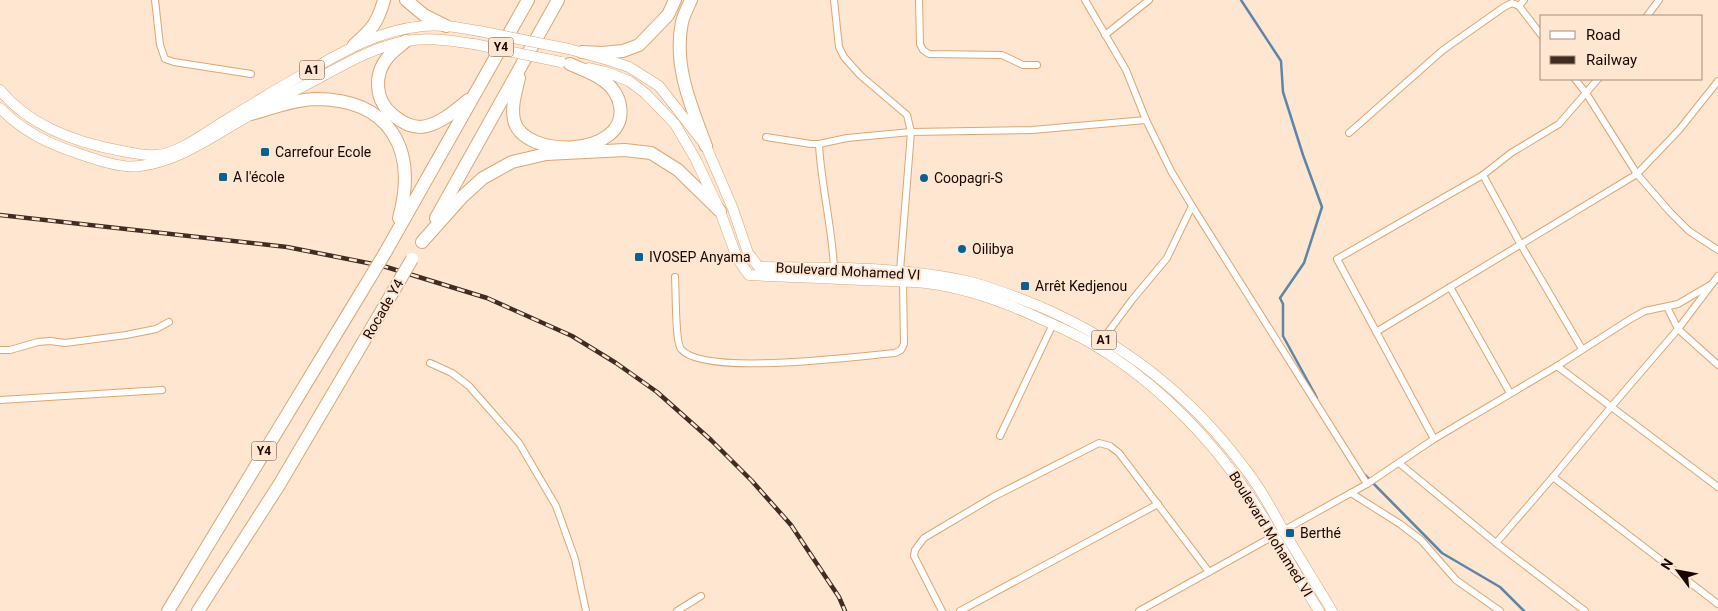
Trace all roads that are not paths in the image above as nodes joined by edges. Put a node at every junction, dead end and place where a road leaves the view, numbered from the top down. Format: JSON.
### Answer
{"nodes":[{"id":1,"x":156,"y":0,"type":"edge"},
{"id":2,"x":384,"y":0,"type":"edge"},
{"id":3,"x":406,"y":0,"type":"edge"},
{"id":4,"x":528,"y":0,"type":"edge"},
{"id":5,"x":558,"y":0,"type":"edge"},
{"id":6,"x":675,"y":0,"type":"edge"},
{"id":7,"x":691,"y":0,"type":"edge"},
{"id":8,"x":834,"y":0,"type":"edge"},
{"id":9,"x":919,"y":0,"type":"edge"},
{"id":10,"x":1085,"y":0,"type":"edge"},
{"id":11,"x":1150,"y":0,"type":"edge"},
{"id":12,"x":1524,"y":0,"type":"edge"},
{"id":13,"x":1659,"y":0,"type":"edge"},
{"id":14,"x":1519,"y":6,"type":"junction"},
{"id":15,"x":1648,"y":15,"type":"edge"},
{"id":16,"x":446,"y":26,"type":"junction"},
{"id":17,"x":1540,"y":33,"type":"edge"},
{"id":18,"x":1105,"y":35,"type":"junction"},
{"id":19,"x":406,"y":41,"type":"junction"},
{"id":20,"x":354,"y":46,"type":"junction"},
{"id":21,"x":582,"y":52,"type":"junction"},
{"id":22,"x":565,"y":63,"type":"junction"},
{"id":23,"x":1037,"y":65,"type":"dead end"},
{"id":24,"x":522,"y":66,"type":"junction"},
{"id":25,"x":251,"y":74,"type":"dead end"},
{"id":26,"x":1576,"y":80,"type":"edge"},
{"id":27,"x":1597,"y":80,"type":"edge"},
{"id":28,"x":1718,"y":81,"type":"edge"},
{"id":29,"x":0,"y":90,"type":"edge"},
{"id":30,"x":475,"y":93,"type":"junction"},
{"id":31,"x":1586,"y":93,"type":"junction"},
{"id":32,"x":0,"y":108,"type":"edge"},
{"id":33,"x":251,"y":114,"type":"junction"},
{"id":34,"x":1146,"y":120,"type":"junction"},
{"id":35,"x":911,"y":132,"type":"junction"},
{"id":36,"x":1349,"y":133,"type":"dead end"},
{"id":37,"x":766,"y":137,"type":"dead end"},
{"id":38,"x":819,"y":144,"type":"junction"},
{"id":39,"x":706,"y":146,"type":"junction"},
{"id":40,"x":1637,"y":174,"type":"junction"},
{"id":41,"x":1483,"y":175,"type":"junction"},
{"id":42,"x":1192,"y":206,"type":"junction"},
{"id":43,"x":720,"y":211,"type":"junction"},
{"id":44,"x":394,"y":237,"type":"junction"},
{"id":45,"x":422,"y":242,"type":"junction"},
{"id":46,"x":1521,"y":245,"type":"junction"},
{"id":47,"x":1718,"y":250,"type":"edge"},
{"id":48,"x":834,"y":268,"type":"junction"},
{"id":49,"x":900,"y":271,"type":"junction"},
{"id":50,"x":1718,"y":276,"type":"edge"},
{"id":51,"x":675,"y":277,"type":"dead end"},
{"id":52,"x":903,"y":282,"type":"junction"},
{"id":53,"x":1712,"y":284,"type":"junction"},
{"id":54,"x":1450,"y":287,"type":"junction"},
{"id":55,"x":1667,"y":307,"type":"junction"},
{"id":56,"x":169,"y":322,"type":"dead end"},
{"id":57,"x":1053,"y":324,"type":"junction"},
{"id":58,"x":1678,"y":330,"type":"junction"},
{"id":59,"x":1376,"y":332,"type":"junction"},
{"id":60,"x":1103,"y":339,"type":"junction"},
{"id":61,"x":1582,"y":349,"type":"junction"},
{"id":62,"x":0,"y":350,"type":"edge"},
{"id":63,"x":430,"y":363,"type":"dead end"},
{"id":64,"x":1718,"y":365,"type":"edge"},
{"id":65,"x":1557,"y":366,"type":"junction"},
{"id":66,"x":162,"y":390,"type":"dead end"},
{"id":67,"x":1510,"y":393,"type":"junction"},
{"id":68,"x":0,"y":400,"type":"edge"},
{"id":69,"x":1611,"y":407,"type":"junction"},
{"id":70,"x":1000,"y":436,"type":"dead end"},
{"id":71,"x":1434,"y":439,"type":"junction"},
{"id":72,"x":1399,"y":463,"type":"junction"},
{"id":73,"x":1553,"y":477,"type":"junction"},
{"id":74,"x":1367,"y":484,"type":"junction"},
{"id":75,"x":1718,"y":487,"type":"edge"},
{"id":76,"x":1351,"y":493,"type":"junction"},
{"id":77,"x":1158,"y":504,"type":"junction"},
{"id":78,"x":1284,"y":531,"type":"junction"},
{"id":79,"x":1274,"y":537,"type":"junction"},
{"id":80,"x":1496,"y":543,"type":"junction"},
{"id":81,"x":1209,"y":572,"type":"junction"},
{"id":82,"x":701,"y":596,"type":"dead end"},
{"id":83,"x":1718,"y":604,"type":"edge"},
{"id":84,"x":168,"y":611,"type":"edge"},
{"id":85,"x":198,"y":611,"type":"edge"},
{"id":86,"x":586,"y":611,"type":"edge"},
{"id":87,"x":677,"y":611,"type":"edge"},
{"id":88,"x":942,"y":611,"type":"edge"},
{"id":89,"x":960,"y":611,"type":"edge"},
{"id":90,"x":1139,"y":611,"type":"edge"},
{"id":91,"x":1319,"y":611,"type":"edge"},
{"id":92,"x":1332,"y":611,"type":"edge"},
{"id":93,"x":1500,"y":611,"type":"edge"},
{"id":94,"x":1585,"y":611,"type":"edge"}],
"edges":[{"from":1,"to":25,"type":"street"},
{"from":2,"to":20,"type":"highway"},
{"from":3,"to":16,"type":"highway"},
{"from":4,"to":30,"type":"highway","name":"Rocade Y4","number":"Y4"},
{"from":5,"to":24,"type":"highway","name":"Rocade Y4","number":"Y4"},
{"from":6,"to":21,"type":"highway"},
{"from":7,"to":39,"type":"highway"},
{"from":8,"to":35,"type":"street"},
{"from":9,"to":23,"type":"street"},
{"from":10,"to":18,"type":"street"},
{"from":11,"to":18,"type":"street"},
{"from":12,"to":14,"type":"street"},
{"from":13,"to":15,"type":"street"},
{"from":14,"to":17,"type":"street"},
{"from":14,"to":36,"type":"street"},
{"from":16,"to":20,"type":"main road","name":"Boulevard Mohamed VI","number":"A1"},
{"from":16,"to":21,"type":"main road","name":"Boulevard Mohamed VI","number":"A1","bridge":true},
{"from":18,"to":34,"type":"street"},
{"from":19,"to":22,"type":"main road","name":"Boulevard Mohamed VI","number":"A1","bridge":true},
{"from":19,"to":30,"type":"highway"},
{"from":19,"to":33,"type":"main road","name":"Boulevard Mohamed VI","number":"A1"},
{"from":20,"to":29,"type":"main road","name":"Boulevard Mohamed VI","number":"A1"},
{"from":21,"to":39,"type":"main road","name":"Boulevard Mohamed VI","number":"A1"},
{"from":22,"to":24,"type":"highway"},
{"from":22,"to":43,"type":"main road","name":"Boulevard Mohamed VI","number":"A1"},
{"from":24,"to":45,"type":"highway","name":"Rocade Y4","number":"Y4"},
{"from":26,"to":31,"type":"street"},
{"from":27,"to":31,"type":"street"},
{"from":28,"to":40,"type":"street"},
{"from":30,"to":44,"type":"highway","name":"Rocade Y4","number":"Y4"},
{"from":31,"to":40,"type":"street"},
{"from":31,"to":41,"type":"street"},
{"from":32,"to":33,"type":"main road","name":"Boulevard Mohamed VI","number":"A1"},
{"from":33,"to":44,"type":"highway"},
{"from":34,"to":35,"type":"street"},
{"from":34,"to":42,"type":"street"},
{"from":35,"to":38,"type":"street"},
{"from":35,"to":49,"type":"street"},
{"from":37,"to":38,"type":"street"},
{"from":38,"to":48,"type":"street"},
{"from":39,"to":48,"type":"main road","name":"Boulevard Mohamed VI","number":"A1"},
{"from":40,"to":46,"type":"street"},
{"from":40,"to":47,"type":"street"},
{"from":41,"to":46,"type":"street"},
{"from":41,"to":59,"type":"street"},
{"from":42,"to":60,"type":"street"},
{"from":42,"to":74,"type":"street"},
{"from":43,"to":45,"type":"highway"},
{"from":43,"to":52,"type":"main road","name":"Boulevard Mohamed VI","number":"A1"},
{"from":44,"to":84,"type":"highway","name":"Rocade Y4","number":"Y4","bridge":true},
{"from":45,"to":85,"type":"highway","name":"Rocade Y4","number":"Y4","bridge":true},
{"from":46,"to":54,"type":"street"},
{"from":46,"to":61,"type":"street"},
{"from":48,"to":49,"type":"main road","name":"Boulevard Mohamed VI","number":"A1"},
{"from":49,"to":60,"type":"main road","name":"Boulevard Mohamed VI","number":"A1"},
{"from":50,"to":53,"type":"street"},
{"from":51,"to":52,"type":"street"},
{"from":52,"to":57,"type":"main road","name":"Boulevard Mohamed VI","number":"A1"},
{"from":53,"to":55,"type":"street"},
{"from":53,"to":58,"type":"street"},
{"from":54,"to":59,"type":"street"},
{"from":54,"to":67,"type":"street"},
{"from":55,"to":58,"type":"street"},
{"from":55,"to":61,"type":"street"},
{"from":56,"to":62,"type":"street"},
{"from":57,"to":70,"type":"street"},
{"from":57,"to":79,"type":"main road","name":"Boulevard Mohamed VI","number":"A1"},
{"from":58,"to":64,"type":"street"},
{"from":58,"to":69,"type":"street"},
{"from":59,"to":71,"type":"street"},
{"from":60,"to":78,"type":"main road","name":"Boulevard Mohamed VI","number":"A1"},
{"from":61,"to":65,"type":"street"},
{"from":63,"to":86,"type":"street"},
{"from":65,"to":67,"type":"street"},
{"from":65,"to":69,"type":"street"},
{"from":66,"to":68,"type":"street"},
{"from":67,"to":71,"type":"street"},
{"from":69,"to":73,"type":"street"},
{"from":69,"to":75,"type":"street"},
{"from":71,"to":72,"type":"street"},
{"from":72,"to":74,"type":"street"},
{"from":72,"to":80,"type":"street"},
{"from":73,"to":80,"type":"street"},
{"from":73,"to":83,"type":"street"},
{"from":74,"to":76,"type":"street"},
{"from":76,"to":78,"type":"street"},
{"from":76,"to":93,"type":"street"},
{"from":77,"to":81,"type":"street"},
{"from":77,"to":88,"type":"street"},
{"from":77,"to":89,"type":"street"},
{"from":78,"to":79,"type":"street"},
{"from":78,"to":92,"type":"main road","name":"Boulevard Mohamed VI","number":"A1"},
{"from":79,"to":81,"type":"street"},
{"from":79,"to":91,"type":"main road","name":"Boulevard Mohamed VI","number":"A1"},
{"from":80,"to":94,"type":"street"},
{"from":81,"to":90,"type":"street"},
{"from":82,"to":87,"type":"street"}]}
